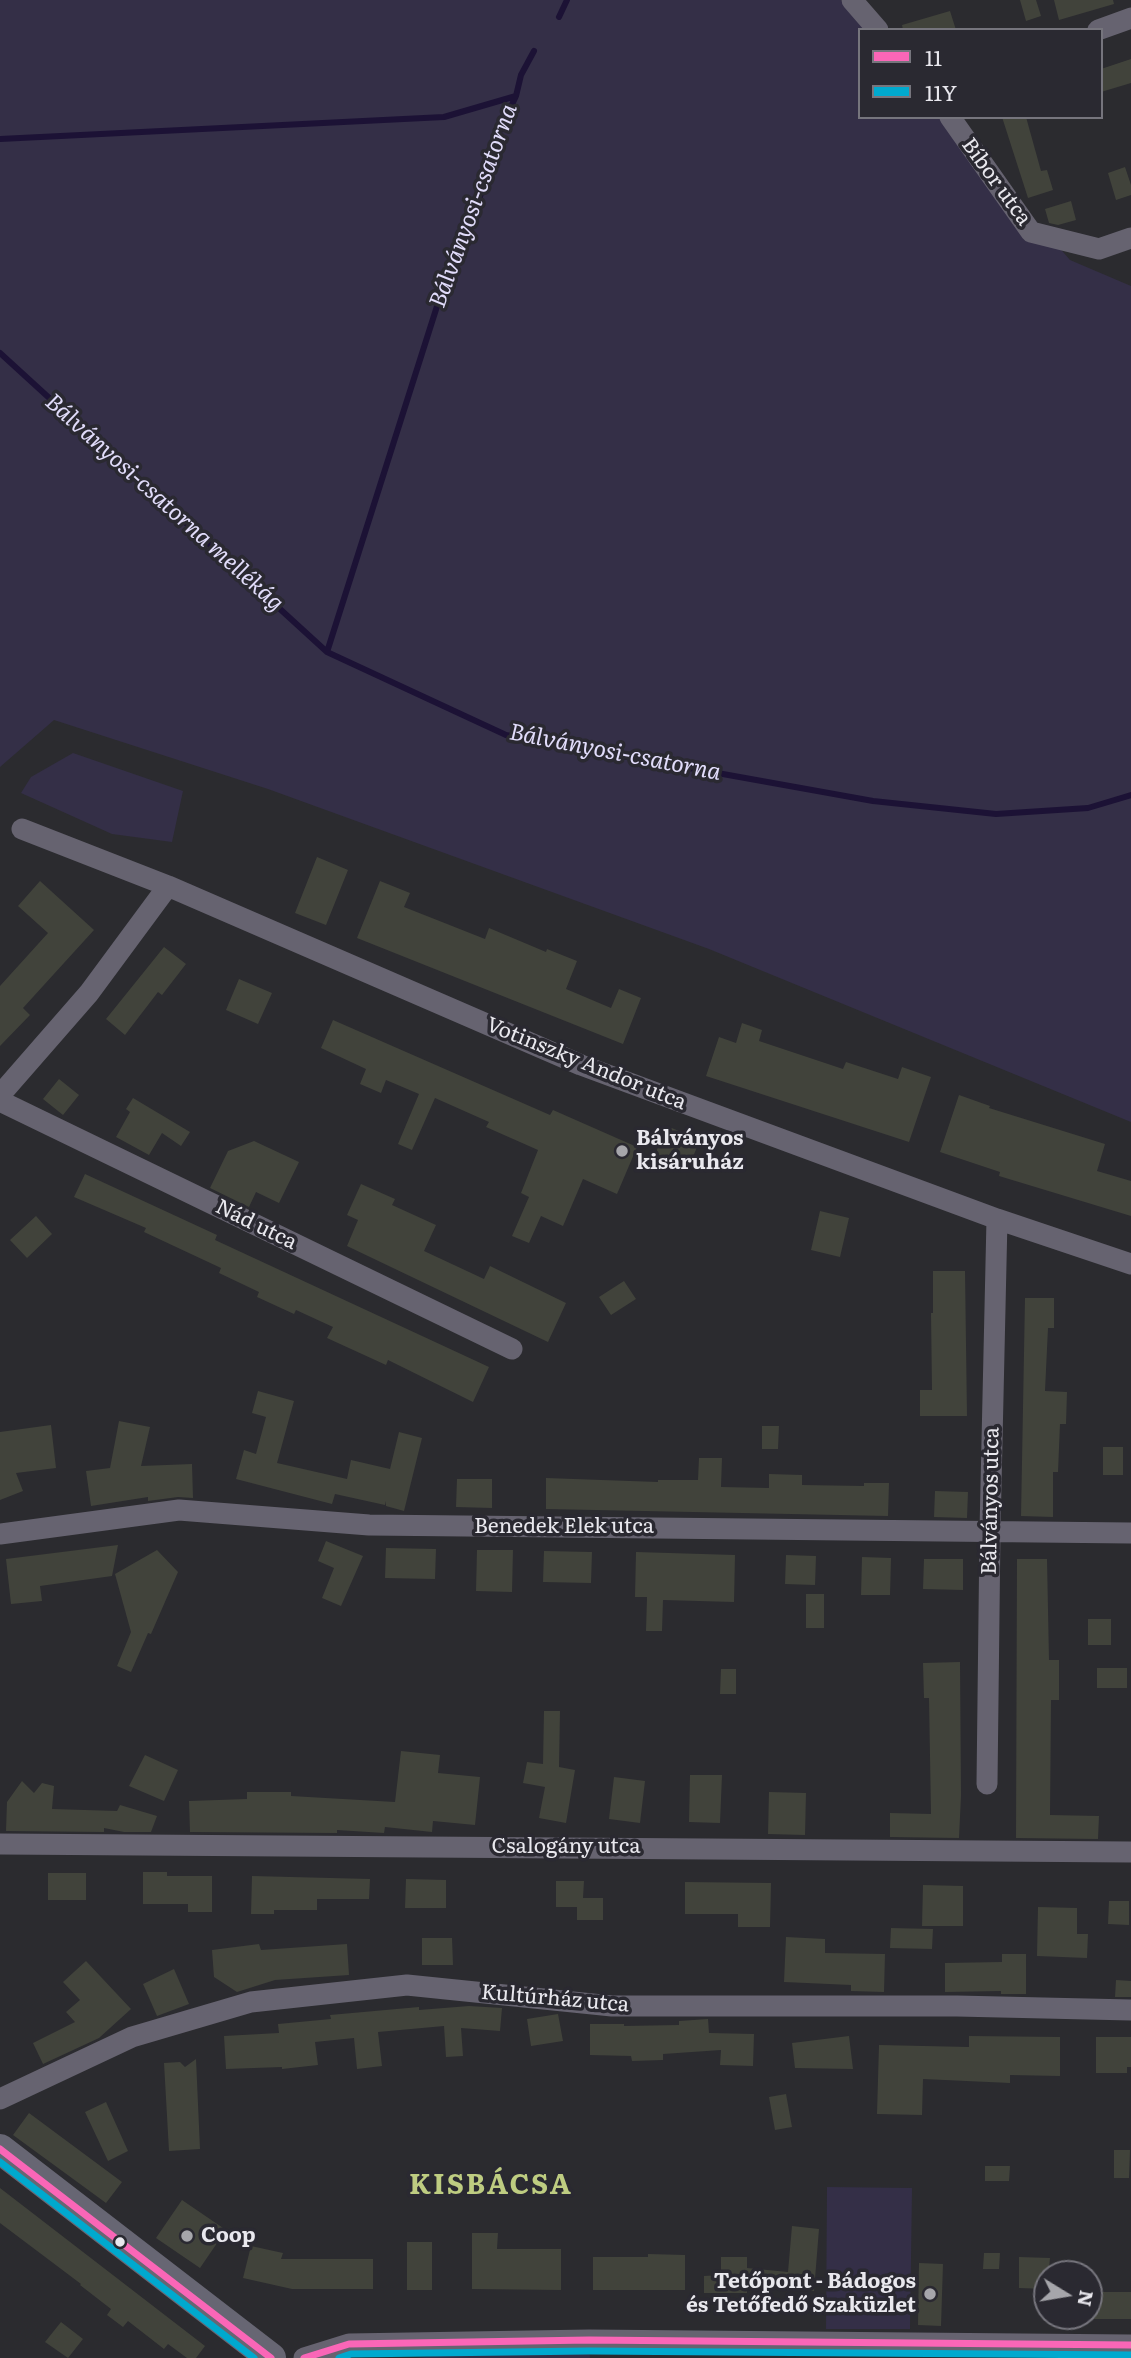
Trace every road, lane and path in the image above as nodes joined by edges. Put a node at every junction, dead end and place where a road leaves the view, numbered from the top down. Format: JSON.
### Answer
{"nodes":[{"id":1,"x":852,"y":0,"type":"edge"},
{"id":2,"x":1131,"y":18,"type":"edge"},
{"id":3,"x":876,"y":28,"type":"edge"},
{"id":4,"x":1103,"y":28,"type":"edge"},
{"id":5,"x":951,"y":119,"type":"edge"},
{"id":6,"x":1131,"y":238,"type":"edge"},
{"id":7,"x":22,"y":829,"type":"dead end"},
{"id":8,"x":168,"y":886,"type":"junction"},
{"id":9,"x":0,"y":1095,"type":"edge"},
{"id":10,"x":0,"y":1101,"type":"edge"},
{"id":11,"x":997,"y":1219,"type":"junction"},
{"id":12,"x":1131,"y":1264,"type":"edge"},
{"id":13,"x":512,"y":1349,"type":"dead end"},
{"id":14,"x":990,"y":1530,"type":"junction"},
{"id":15,"x":1131,"y":1533,"type":"edge"},
{"id":16,"x":0,"y":1534,"type":"edge"},
{"id":17,"x":987,"y":1784,"type":"dead end"},
{"id":18,"x":0,"y":1844,"type":"edge"},
{"id":19,"x":1131,"y":1852,"type":"edge"},
{"id":20,"x":1131,"y":2010,"type":"edge"},
{"id":21,"x":0,"y":2099,"type":"edge"},
{"id":22,"x":0,"y":2149,"type":"edge"},
{"id":23,"x":1131,"y":2345,"type":"edge"},
{"id":24,"x":271,"y":2358,"type":"edge"},
{"id":25,"x":304,"y":2358,"type":"edge"}],
"edges":[{"from":1,"to":3,"type":"street"},
{"from":2,"to":4,"type":"street"},
{"from":5,"to":6,"type":"street","name":"Bíbor utca"},
{"from":7,"to":8,"type":"street","name":"Votinszky Andor utca"},
{"from":8,"to":9,"type":"street"},
{"from":8,"to":11,"type":"street","name":"Votinszky Andor utca"},
{"from":10,"to":13,"type":"street","name":"Nád utca"},
{"from":11,"to":12,"type":"street","name":"Votinszky Andor utca"},
{"from":11,"to":14,"type":"street","name":"Bálványos utca"},
{"from":14,"to":15,"type":"street","name":"Benedek Elek utca"},
{"from":14,"to":16,"type":"street","name":"Benedek Elek utca"},
{"from":14,"to":17,"type":"street","name":"Bálványos utca"},
{"from":18,"to":19,"type":"street","name":"Csalogány utca"},
{"from":20,"to":21,"type":"street","name":"Kultúrház utca"},
{"from":22,"to":24,"type":"main road"},
{"from":23,"to":25,"type":"street"}]}
